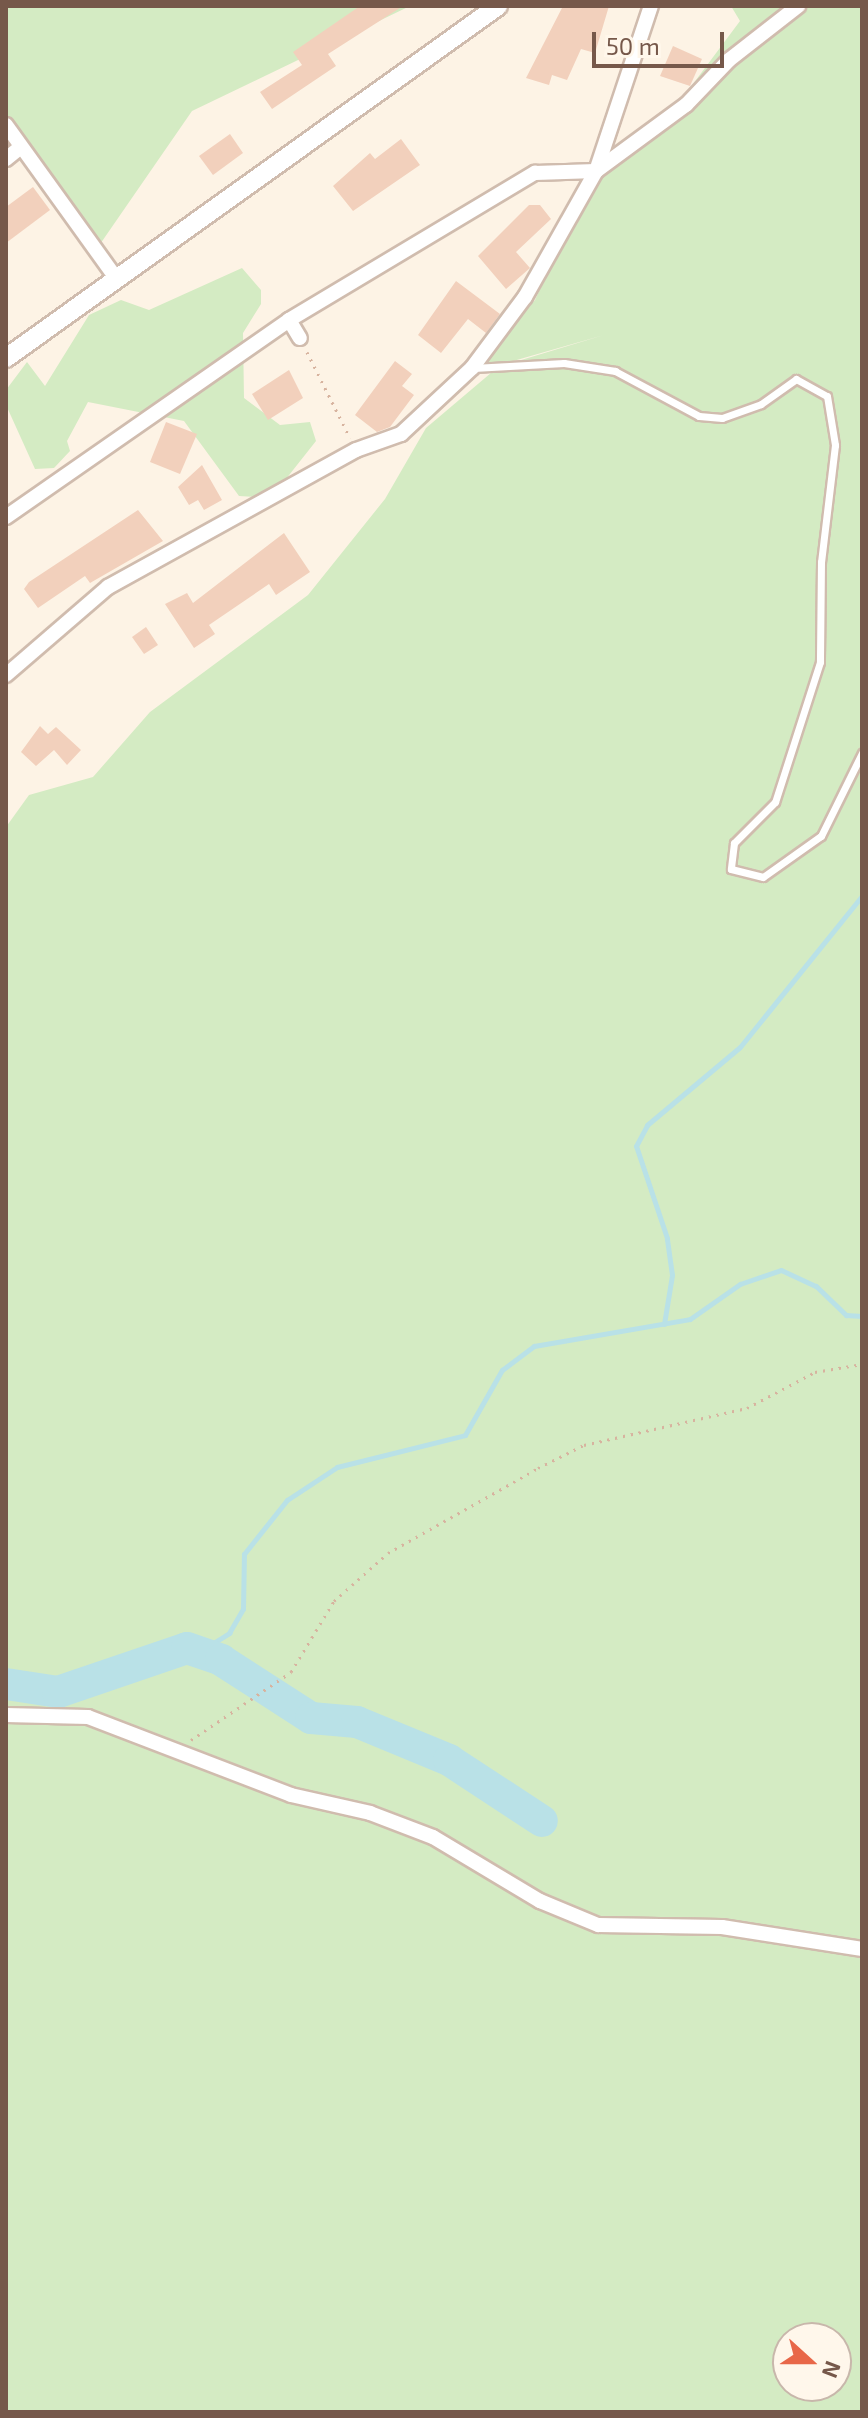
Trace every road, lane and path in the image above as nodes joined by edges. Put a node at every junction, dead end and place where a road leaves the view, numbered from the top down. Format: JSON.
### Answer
{"nodes":[{"id":1,"x":498,"y":6,"type":"edge"},
{"id":2,"x":651,"y":6,"type":"edge"},
{"id":3,"x":798,"y":6,"type":"edge"},
{"id":4,"x":6,"y":125,"type":"edge"},
{"id":5,"x":21,"y":147,"type":"junction"},
{"id":6,"x":6,"y":159,"type":"edge"},
{"id":7,"x":596,"y":171,"type":"junction"},
{"id":8,"x":116,"y":278,"type":"junction"},
{"id":9,"x":289,"y":320,"type":"junction"},
{"id":10,"x":300,"y":338,"type":"joint"},
{"id":11,"x":6,"y":358,"type":"edge"},
{"id":12,"x":472,"y":368,"type":"junction"},
{"id":13,"x":347,"y":430,"type":"dead end"},
{"id":14,"x":6,"y":517,"type":"edge"},
{"id":15,"x":6,"y":675,"type":"edge"},
{"id":16,"x":862,"y":753,"type":"edge"},
{"id":17,"x":862,"y":1364,"type":"edge"},
{"id":18,"x":6,"y":1715,"type":"edge"},
{"id":19,"x":174,"y":1750,"type":"junction"},
{"id":20,"x":862,"y":1949,"type":"edge"}],
"edges":[{"from":1,"to":8,"type":"street"},
{"from":2,"to":7,"type":"street"},
{"from":3,"to":7,"type":"street"},
{"from":4,"to":5,"type":"street"},
{"from":5,"to":6,"type":"street"},
{"from":5,"to":8,"type":"street"},
{"from":7,"to":9,"type":"street"},
{"from":7,"to":12,"type":"street"},
{"from":8,"to":11,"type":"street"},
{"from":9,"to":10,"type":"street"},
{"from":9,"to":14,"type":"street"},
{"from":10,"to":13,"type":"path"},
{"from":12,"to":15,"type":"street"},
{"from":12,"to":16,"type":"lane"},
{"from":17,"to":19,"type":"path"},
{"from":18,"to":19,"type":"street"},
{"from":19,"to":20,"type":"street"}]}
